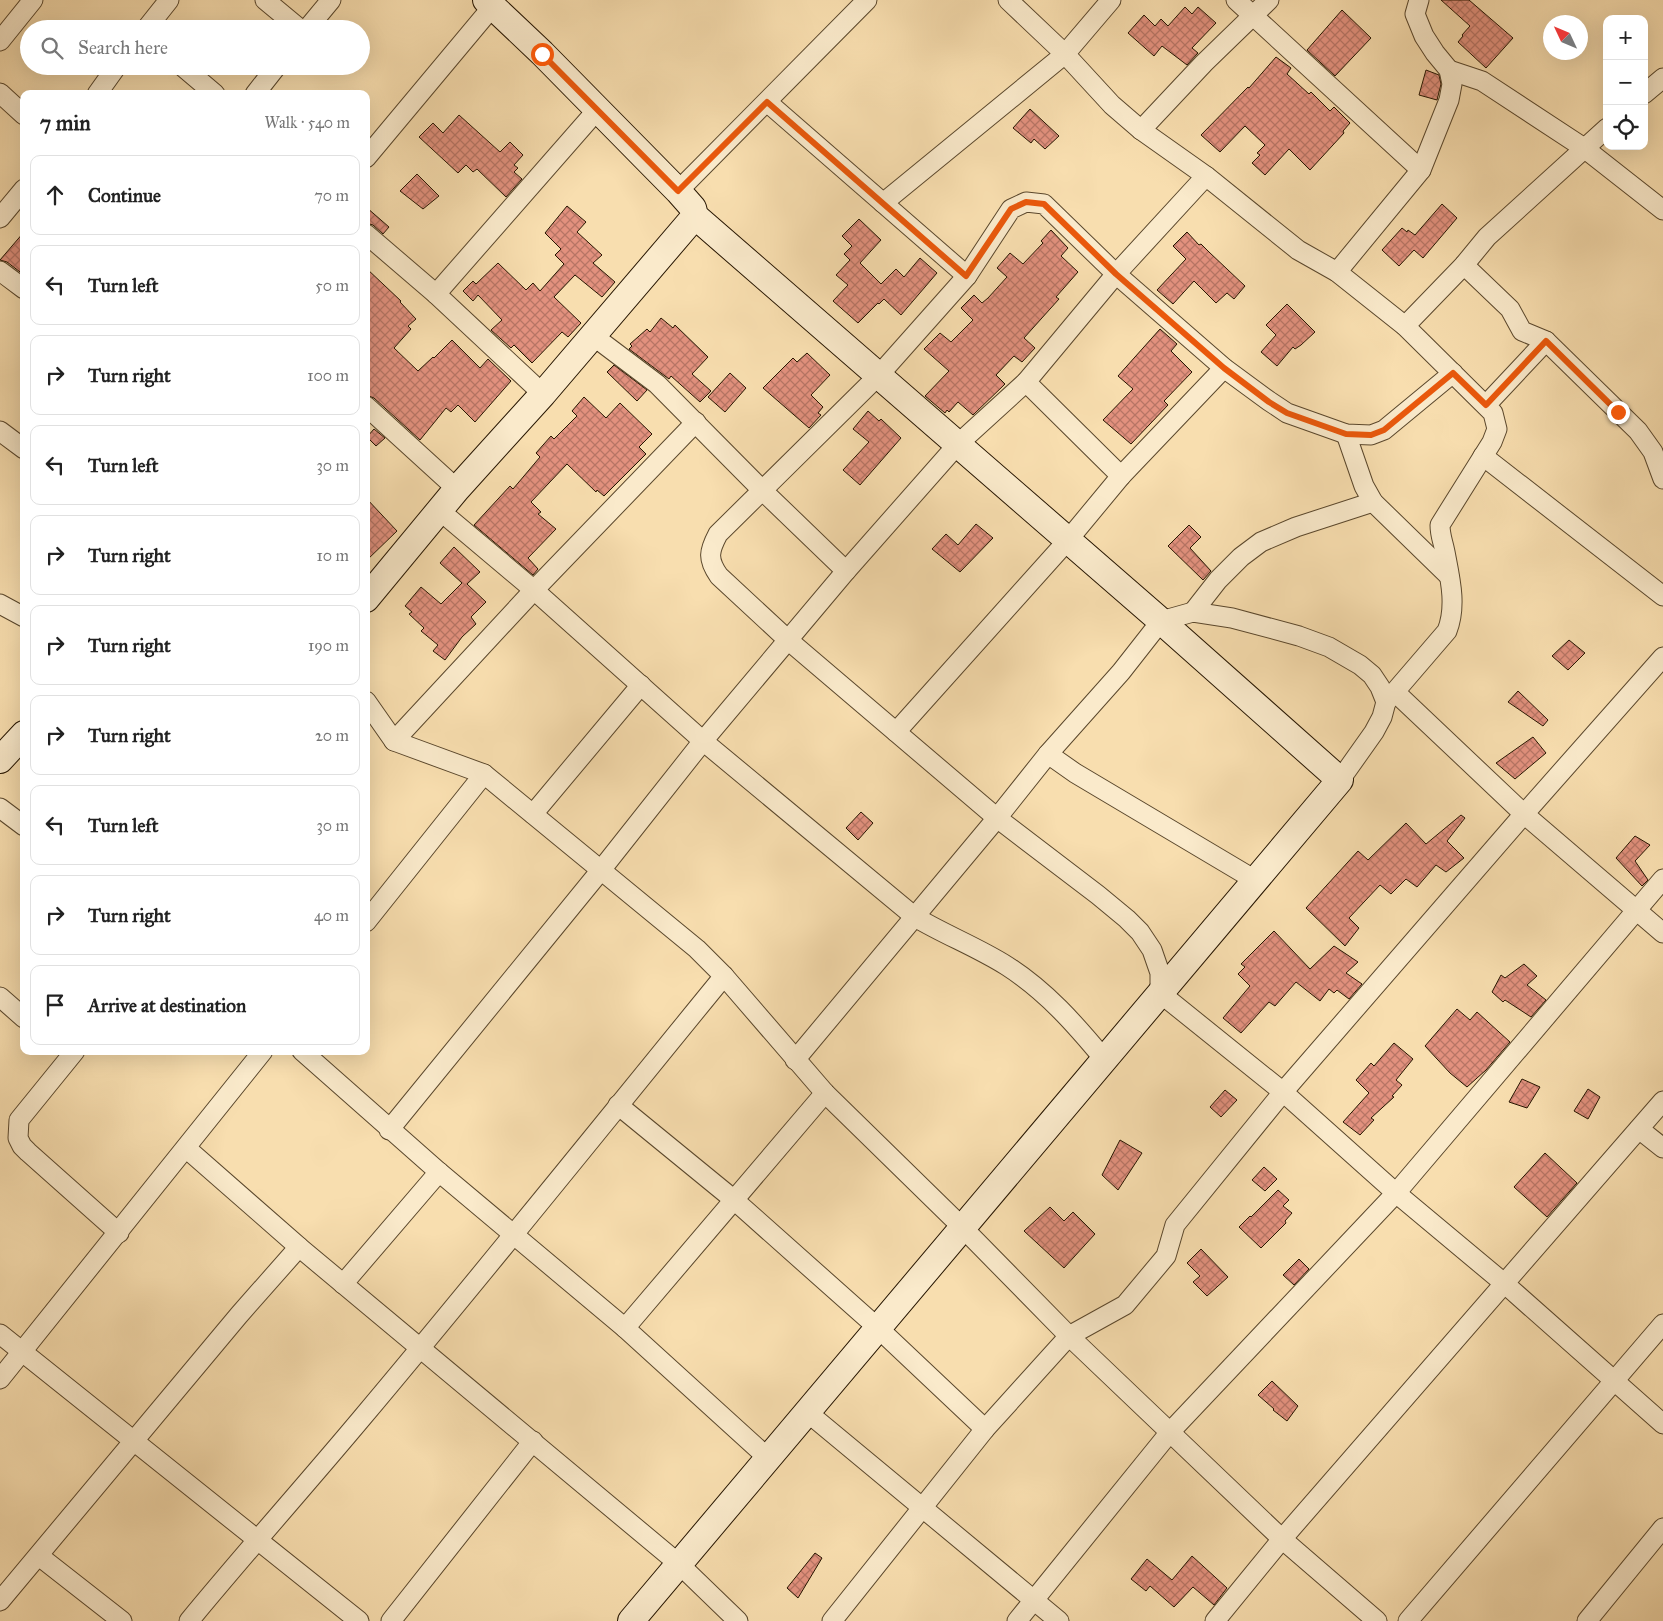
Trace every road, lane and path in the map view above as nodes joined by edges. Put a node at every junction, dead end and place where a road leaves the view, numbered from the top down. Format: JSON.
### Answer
{"nodes":[{"id":1,"x":33,"y":0,"type":"edge"},
{"id":2,"x":169,"y":0,"type":"edge"},
{"id":3,"x":264,"y":0,"type":"edge"},
{"id":4,"x":331,"y":0,"type":"edge"},
{"id":5,"x":867,"y":0,"type":"edge"},
{"id":6,"x":1008,"y":0,"type":"edge"},
{"id":7,"x":1111,"y":0,"type":"edge"},
{"id":8,"x":1236,"y":0,"type":"edge"},
{"id":9,"x":1270,"y":0,"type":"edge"},
{"id":10,"x":1419,"y":0,"type":"edge"},
{"id":11,"x":489,"y":3,"type":"edge"},
{"id":12,"x":1253,"y":15,"type":"junction"},
{"id":13,"x":153,"y":20,"type":"edge"},
{"id":14,"x":289,"y":20,"type":"edge"},
{"id":15,"x":314,"y":20,"type":"edge"},
{"id":16,"x":0,"y":40,"type":"edge"},
{"id":17,"x":1065,"y":54,"type":"junction"},
{"id":18,"x":1449,"y":70,"type":"junction"},
{"id":19,"x":111,"y":75,"type":"edge"},
{"id":20,"x":193,"y":75,"type":"edge"},
{"id":21,"x":270,"y":75,"type":"edge"},
{"id":22,"x":1663,"y":78,"type":"edge"},
{"id":23,"x":100,"y":90,"type":"edge"},
{"id":24,"x":210,"y":90,"type":"edge"},
{"id":25,"x":258,"y":90,"type":"edge"},
{"id":26,"x":1648,"y":91,"type":"edge"},
{"id":27,"x":0,"y":93,"type":"edge"},
{"id":28,"x":767,"y":102,"type":"junction"},
{"id":29,"x":598,"y":109,"type":"junction"},
{"id":30,"x":20,"y":111,"type":"edge"},
{"id":31,"x":1140,"y":130,"type":"junction"},
{"id":32,"x":1603,"y":131,"type":"edge"},
{"id":33,"x":1584,"y":148,"type":"junction"},
{"id":34,"x":370,"y":153,"type":"edge"},
{"id":35,"x":1421,"y":170,"type":"junction"},
{"id":36,"x":1206,"y":176,"type":"junction"},
{"id":37,"x":678,"y":191,"type":"junction"},
{"id":38,"x":20,"y":195,"type":"edge"},
{"id":39,"x":883,"y":203,"type":"junction"},
{"id":40,"x":1663,"y":210,"type":"edge"},
{"id":41,"x":695,"y":216,"type":"junction"},
{"id":42,"x":0,"y":218,"type":"edge"},
{"id":43,"x":370,"y":237,"type":"edge"},
{"id":44,"x":1464,"y":265,"type":"junction"},
{"id":45,"x":0,"y":270,"type":"edge"},
{"id":46,"x":1337,"y":272,"type":"junction"},
{"id":47,"x":1116,"y":274,"type":"junction"},
{"id":48,"x":966,"y":276,"type":"junction"},
{"id":49,"x":20,"y":286,"type":"edge"},
{"id":50,"x":436,"y":294,"type":"junction"},
{"id":51,"x":1405,"y":326,"type":"junction"},
{"id":52,"x":592,"y":335,"type":"junction"},
{"id":53,"x":1546,"y":341,"type":"junction"},
{"id":54,"x":1224,"y":368,"type":"junction"},
{"id":55,"x":1453,"y":373,"type":"junction"},
{"id":56,"x":879,"y":375,"type":"junction"},
{"id":57,"x":1026,"y":382,"type":"junction"},
{"id":58,"x":543,"y":394,"type":"junction"},
{"id":59,"x":1486,"y":405,"type":"junction"},
{"id":60,"x":370,"y":410,"type":"edge"},
{"id":61,"x":696,"y":422,"type":"junction"},
{"id":62,"x":0,"y":431,"type":"edge"},
{"id":63,"x":1346,"y":434,"type":"junction"},
{"id":64,"x":958,"y":444,"type":"junction"},
{"id":65,"x":20,"y":446,"type":"edge"},
{"id":66,"x":1483,"y":456,"type":"junction"},
{"id":67,"x":1121,"y":476,"type":"junction"},
{"id":68,"x":1663,"y":479,"type":"edge"},
{"id":69,"x":457,"y":489,"type":"junction"},
{"id":70,"x":762,"y":490,"type":"junction"},
{"id":71,"x":1373,"y":502,"type":"junction"},
{"id":72,"x":439,"y":510,"type":"junction"},
{"id":73,"x":1068,"y":540,"type":"junction"},
{"id":74,"x":846,"y":571,"type":"junction"},
{"id":75,"x":1448,"y":576,"type":"junction"},
{"id":76,"x":534,"y":590,"type":"junction"},
{"id":77,"x":370,"y":591,"type":"edge"},
{"id":78,"x":1663,"y":596,"type":"edge"},
{"id":79,"x":0,"y":604,"type":"edge"},
{"id":80,"x":1193,"y":612,"type":"junction"},
{"id":81,"x":20,"y":615,"type":"edge"},
{"id":82,"x":1161,"y":621,"type":"junction"},
{"id":83,"x":788,"y":640,"type":"junction"},
{"id":84,"x":1663,"y":658,"type":"edge"},
{"id":85,"x":641,"y":685,"type":"junction"},
{"id":86,"x":1390,"y":697,"type":"junction"},
{"id":87,"x":370,"y":707,"type":"edge"},
{"id":88,"x":896,"y":732,"type":"junction"},
{"id":89,"x":20,"y":738,"type":"edge"},
{"id":90,"x":394,"y":741,"type":"junction"},
{"id":91,"x":703,"y":741,"type":"junction"},
{"id":92,"x":1048,"y":754,"type":"junction"},
{"id":93,"x":0,"y":760,"type":"edge"},
{"id":94,"x":484,"y":774,"type":"junction"},
{"id":95,"x":1340,"y":780,"type":"junction"},
{"id":96,"x":0,"y":808,"type":"edge"},
{"id":97,"x":533,"y":814,"type":"junction"},
{"id":98,"x":1524,"y":814,"type":"junction"},
{"id":99,"x":997,"y":818,"type":"junction"},
{"id":100,"x":20,"y":823,"type":"edge"},
{"id":101,"x":601,"y":870,"type":"junction"},
{"id":102,"x":1663,"y":879,"type":"edge"},
{"id":103,"x":1255,"y":880,"type":"junction"},
{"id":104,"x":1637,"y":910,"type":"junction"},
{"id":105,"x":370,"y":917,"type":"edge"},
{"id":106,"x":915,"y":917,"type":"junction"},
{"id":107,"x":1663,"y":933,"type":"edge"},
{"id":108,"x":724,"y":976,"type":"junction"},
{"id":109,"x":1160,"y":993,"type":"junction"},
{"id":110,"x":0,"y":997,"type":"edge"},
{"id":111,"x":20,"y":1014,"type":"edge"},
{"id":112,"x":68,"y":1055,"type":"edge"},
{"id":113,"x":261,"y":1055,"type":"edge"},
{"id":114,"x":306,"y":1055,"type":"edge"},
{"id":115,"x":1104,"y":1059,"type":"junction"},
{"id":116,"x":795,"y":1060,"type":"junction"},
{"id":117,"x":1283,"y":1092,"type":"junction"},
{"id":118,"x":825,"y":1093,"type":"junction"},
{"id":119,"x":1663,"y":1101,"type":"edge"},
{"id":120,"x":618,"y":1105,"type":"junction"},
{"id":121,"x":1639,"y":1129,"type":"junction"},
{"id":122,"x":389,"y":1130,"type":"junction"},
{"id":123,"x":186,"y":1148,"type":"junction"},
{"id":124,"x":1663,"y":1148,"type":"edge"},
{"id":125,"x":439,"y":1172,"type":"junction"},
{"id":126,"x":1396,"y":1193,"type":"junction"},
{"id":127,"x":733,"y":1199,"type":"junction"},
{"id":128,"x":962,"y":1227,"type":"junction"},
{"id":129,"x":119,"y":1233,"type":"junction"},
{"id":130,"x":513,"y":1234,"type":"junction"},
{"id":131,"x":299,"y":1247,"type":"junction"},
{"id":132,"x":343,"y":1284,"type":"junction"},
{"id":133,"x":1505,"y":1284,"type":"junction"},
{"id":134,"x":1663,"y":1324,"type":"edge"},
{"id":135,"x":625,"y":1328,"type":"junction"},
{"id":136,"x":878,"y":1328,"type":"junction"},
{"id":137,"x":0,"y":1334,"type":"edge"},
{"id":138,"x":1069,"y":1336,"type":"junction"},
{"id":139,"x":420,"y":1348,"type":"junction"},
{"id":140,"x":23,"y":1352,"type":"junction"},
{"id":141,"x":0,"y":1379,"type":"edge"},
{"id":142,"x":1615,"y":1380,"type":"junction"},
{"id":143,"x":807,"y":1412,"type":"junction"},
{"id":144,"x":1663,"y":1424,"type":"edge"},
{"id":145,"x":985,"y":1429,"type":"junction"},
{"id":146,"x":1170,"y":1432,"type":"junction"},
{"id":147,"x":135,"y":1441,"type":"junction"},
{"id":148,"x":534,"y":1441,"type":"junction"},
{"id":149,"x":768,"y":1458,"type":"junction"},
{"id":150,"x":922,"y":1508,"type":"junction"},
{"id":151,"x":1663,"y":1528,"type":"edge"},
{"id":152,"x":257,"y":1539,"type":"junction"},
{"id":153,"x":1282,"y":1539,"type":"junction"},
{"id":154,"x":39,"y":1556,"type":"junction"},
{"id":155,"x":679,"y":1564,"type":"junction"},
{"id":156,"x":1034,"y":1599,"type":"junction"},
{"id":157,"x":0,"y":1601,"type":"edge"},
{"id":158,"x":122,"y":1621,"type":"edge"},
{"id":159,"x":189,"y":1621,"type":"edge"},
{"id":160,"x":359,"y":1621,"type":"edge"},
{"id":161,"x":391,"y":1621,"type":"edge"},
{"id":162,"x":631,"y":1621,"type":"edge"},
{"id":163,"x":738,"y":1621,"type":"edge"},
{"id":164,"x":832,"y":1621,"type":"edge"},
{"id":165,"x":1017,"y":1621,"type":"edge"},
{"id":166,"x":1059,"y":1621,"type":"edge"},
{"id":167,"x":1215,"y":1621,"type":"edge"},
{"id":168,"x":1377,"y":1621,"type":"edge"},
{"id":169,"x":1408,"y":1621,"type":"edge"},
{"id":170,"x":1587,"y":1621,"type":"edge"}],
"edges":[{"from":1,"to":16,"type":"street"},
{"from":2,"to":13,"type":"street"},
{"from":3,"to":14,"type":"street"},
{"from":4,"to":15,"type":"street"},
{"from":5,"to":28,"type":"street"},
{"from":6,"to":17,"type":"street"},
{"from":7,"to":17,"type":"street"},
{"from":8,"to":12,"type":"street"},
{"from":9,"to":12,"type":"street"},
{"from":10,"to":18,"type":"street"},
{"from":11,"to":29,"type":"street"},
{"from":11,"to":34,"type":"street"},
{"from":12,"to":31,"type":"street"},
{"from":12,"to":35,"type":"street"},
{"from":17,"to":31,"type":"street"},
{"from":17,"to":39,"type":"street"},
{"from":18,"to":33,"type":"street"},
{"from":18,"to":35,"type":"street"},
{"from":19,"to":23,"type":"street"},
{"from":20,"to":24,"type":"street"},
{"from":21,"to":25,"type":"street"},
{"from":22,"to":26,"type":"street"},
{"from":27,"to":30,"type":"street"},
{"from":28,"to":37,"type":"street"},
{"from":28,"to":39,"type":"street"},
{"from":29,"to":37,"type":"street"},
{"from":29,"to":50,"type":"street"},
{"from":31,"to":36,"type":"street"},
{"from":32,"to":33,"type":"street"},
{"from":33,"to":40,"type":"street"},
{"from":33,"to":44,"type":"street"},
{"from":35,"to":46,"type":"street"},
{"from":36,"to":46,"type":"street"},
{"from":36,"to":47,"type":"street"},
{"from":37,"to":41,"type":"street"},
{"from":38,"to":42,"type":"street"},
{"from":39,"to":48,"type":"street"},
{"from":41,"to":52,"type":"street"},
{"from":41,"to":56,"type":"street"},
{"from":43,"to":50,"type":"street"},
{"from":44,"to":51,"type":"street"},
{"from":44,"to":53,"type":"street"},
{"from":45,"to":49,"type":"street"},
{"from":46,"to":51,"type":"street"},
{"from":47,"to":48,"type":"street"},
{"from":47,"to":54,"type":"street"},
{"from":47,"to":57,"type":"street"},
{"from":48,"to":56,"type":"street"},
{"from":50,"to":58,"type":"street"},
{"from":51,"to":55,"type":"street"},
{"from":52,"to":58,"type":"street"},
{"from":52,"to":61,"type":"street"},
{"from":53,"to":59,"type":"street"},
{"from":53,"to":68,"type":"street"},
{"from":54,"to":63,"type":"street"},
{"from":54,"to":67,"type":"street"},
{"from":55,"to":59,"type":"street"},
{"from":55,"to":63,"type":"street"},
{"from":56,"to":64,"type":"street"},
{"from":56,"to":70,"type":"street"},
{"from":57,"to":64,"type":"street"},
{"from":57,"to":67,"type":"street"},
{"from":58,"to":69,"type":"street"},
{"from":59,"to":66,"type":"street"},
{"from":60,"to":69,"type":"street"},
{"from":61,"to":70,"type":"street"},
{"from":61,"to":76,"type":"street"},
{"from":62,"to":65,"type":"street"},
{"from":63,"to":71,"type":"street"},
{"from":64,"to":73,"type":"street"},
{"from":64,"to":74,"type":"street"},
{"from":66,"to":75,"type":"street"},
{"from":66,"to":78,"type":"street"},
{"from":67,"to":73,"type":"street"},
{"from":69,"to":72,"type":"street"},
{"from":70,"to":74,"type":"street"},
{"from":70,"to":83,"type":"street"},
{"from":71,"to":75,"type":"street"},
{"from":71,"to":80,"type":"street"},
{"from":72,"to":76,"type":"street"},
{"from":72,"to":77,"type":"street"},
{"from":73,"to":82,"type":"street"},
{"from":73,"to":88,"type":"street"},
{"from":74,"to":83,"type":"street"},
{"from":75,"to":86,"type":"street"},
{"from":76,"to":85,"type":"street"},
{"from":76,"to":90,"type":"street"},
{"from":79,"to":81,"type":"street"},
{"from":80,"to":82,"type":"street"},
{"from":80,"to":86,"type":"street"},
{"from":82,"to":92,"type":"street"},
{"from":82,"to":95,"type":"street"},
{"from":83,"to":88,"type":"street"},
{"from":83,"to":91,"type":"street"},
{"from":84,"to":98,"type":"street"},
{"from":85,"to":91,"type":"street"},
{"from":85,"to":97,"type":"street"},
{"from":86,"to":95,"type":"street"},
{"from":86,"to":98,"type":"street"},
{"from":87,"to":90,"type":"street"},
{"from":88,"to":99,"type":"street"},
{"from":89,"to":93,"type":"street"},
{"from":90,"to":94,"type":"street"},
{"from":91,"to":101,"type":"street"},
{"from":91,"to":106,"type":"street"},
{"from":92,"to":99,"type":"street"},
{"from":92,"to":103,"type":"street"},
{"from":94,"to":97,"type":"street"},
{"from":94,"to":105,"type":"street"},
{"from":95,"to":103,"type":"street"},
{"from":96,"to":100,"type":"street"},
{"from":97,"to":101,"type":"street"},
{"from":98,"to":104,"type":"street"},
{"from":98,"to":117,"type":"street"},
{"from":99,"to":106,"type":"street"},
{"from":99,"to":109,"type":"street"},
{"from":101,"to":108,"type":"street"},
{"from":101,"to":122,"type":"street"},
{"from":102,"to":104,"type":"street"},
{"from":103,"to":109,"type":"street"},
{"from":104,"to":107,"type":"street"},
{"from":104,"to":126,"type":"street"},
{"from":106,"to":115,"type":"street"},
{"from":106,"to":116,"type":"street"},
{"from":108,"to":116,"type":"street"},
{"from":108,"to":120,"type":"street"},
{"from":109,"to":115,"type":"street"},
{"from":109,"to":117,"type":"street"},
{"from":110,"to":111,"type":"street"},
{"from":112,"to":129,"type":"street"},
{"from":113,"to":123,"type":"street"},
{"from":114,"to":122,"type":"street"},
{"from":115,"to":128,"type":"street"},
{"from":116,"to":118,"type":"street"},
{"from":117,"to":126,"type":"street"},
{"from":117,"to":138,"type":"street"},
{"from":118,"to":127,"type":"street"},
{"from":118,"to":128,"type":"street"},
{"from":119,"to":121,"type":"street"},
{"from":120,"to":127,"type":"street"},
{"from":120,"to":130,"type":"street"},
{"from":121,"to":124,"type":"street"},
{"from":121,"to":133,"type":"street"},
{"from":122,"to":125,"type":"street"},
{"from":123,"to":129,"type":"street"},
{"from":123,"to":131,"type":"street"},
{"from":125,"to":130,"type":"street"},
{"from":125,"to":132,"type":"street"},
{"from":126,"to":133,"type":"street"},
{"from":126,"to":146,"type":"street"},
{"from":127,"to":135,"type":"street"},
{"from":127,"to":136,"type":"street"},
{"from":128,"to":136,"type":"street"},
{"from":128,"to":138,"type":"street"},
{"from":129,"to":140,"type":"street"},
{"from":130,"to":135,"type":"street"},
{"from":130,"to":139,"type":"street"},
{"from":131,"to":132,"type":"street"},
{"from":131,"to":147,"type":"street"},
{"from":132,"to":139,"type":"street"},
{"from":133,"to":142,"type":"street"},
{"from":133,"to":153,"type":"street"},
{"from":134,"to":142,"type":"street"},
{"from":135,"to":149,"type":"street"},
{"from":136,"to":143,"type":"street"},
{"from":136,"to":145,"type":"street"},
{"from":137,"to":140,"type":"street"},
{"from":138,"to":145,"type":"street"},
{"from":138,"to":146,"type":"street"},
{"from":139,"to":148,"type":"street"},
{"from":139,"to":152,"type":"street"},
{"from":140,"to":141,"type":"street"},
{"from":140,"to":147,"type":"street"},
{"from":142,"to":144,"type":"street"},
{"from":142,"to":169,"type":"street"},
{"from":143,"to":149,"type":"street"},
{"from":143,"to":150,"type":"street"},
{"from":145,"to":150,"type":"street"},
{"from":146,"to":153,"type":"street"},
{"from":146,"to":156,"type":"street"},
{"from":147,"to":152,"type":"street"},
{"from":147,"to":154,"type":"street"},
{"from":148,"to":155,"type":"street"},
{"from":148,"to":161,"type":"street"},
{"from":149,"to":155,"type":"street"},
{"from":150,"to":156,"type":"street"},
{"from":150,"to":164,"type":"street"},
{"from":151,"to":170,"type":"street"},
{"from":152,"to":159,"type":"street"},
{"from":152,"to":160,"type":"street"},
{"from":153,"to":167,"type":"street"},
{"from":153,"to":168,"type":"street"},
{"from":154,"to":157,"type":"street"},
{"from":154,"to":158,"type":"street"},
{"from":155,"to":162,"type":"street"},
{"from":155,"to":163,"type":"street"},
{"from":156,"to":165,"type":"street"},
{"from":156,"to":166,"type":"street"}]}
